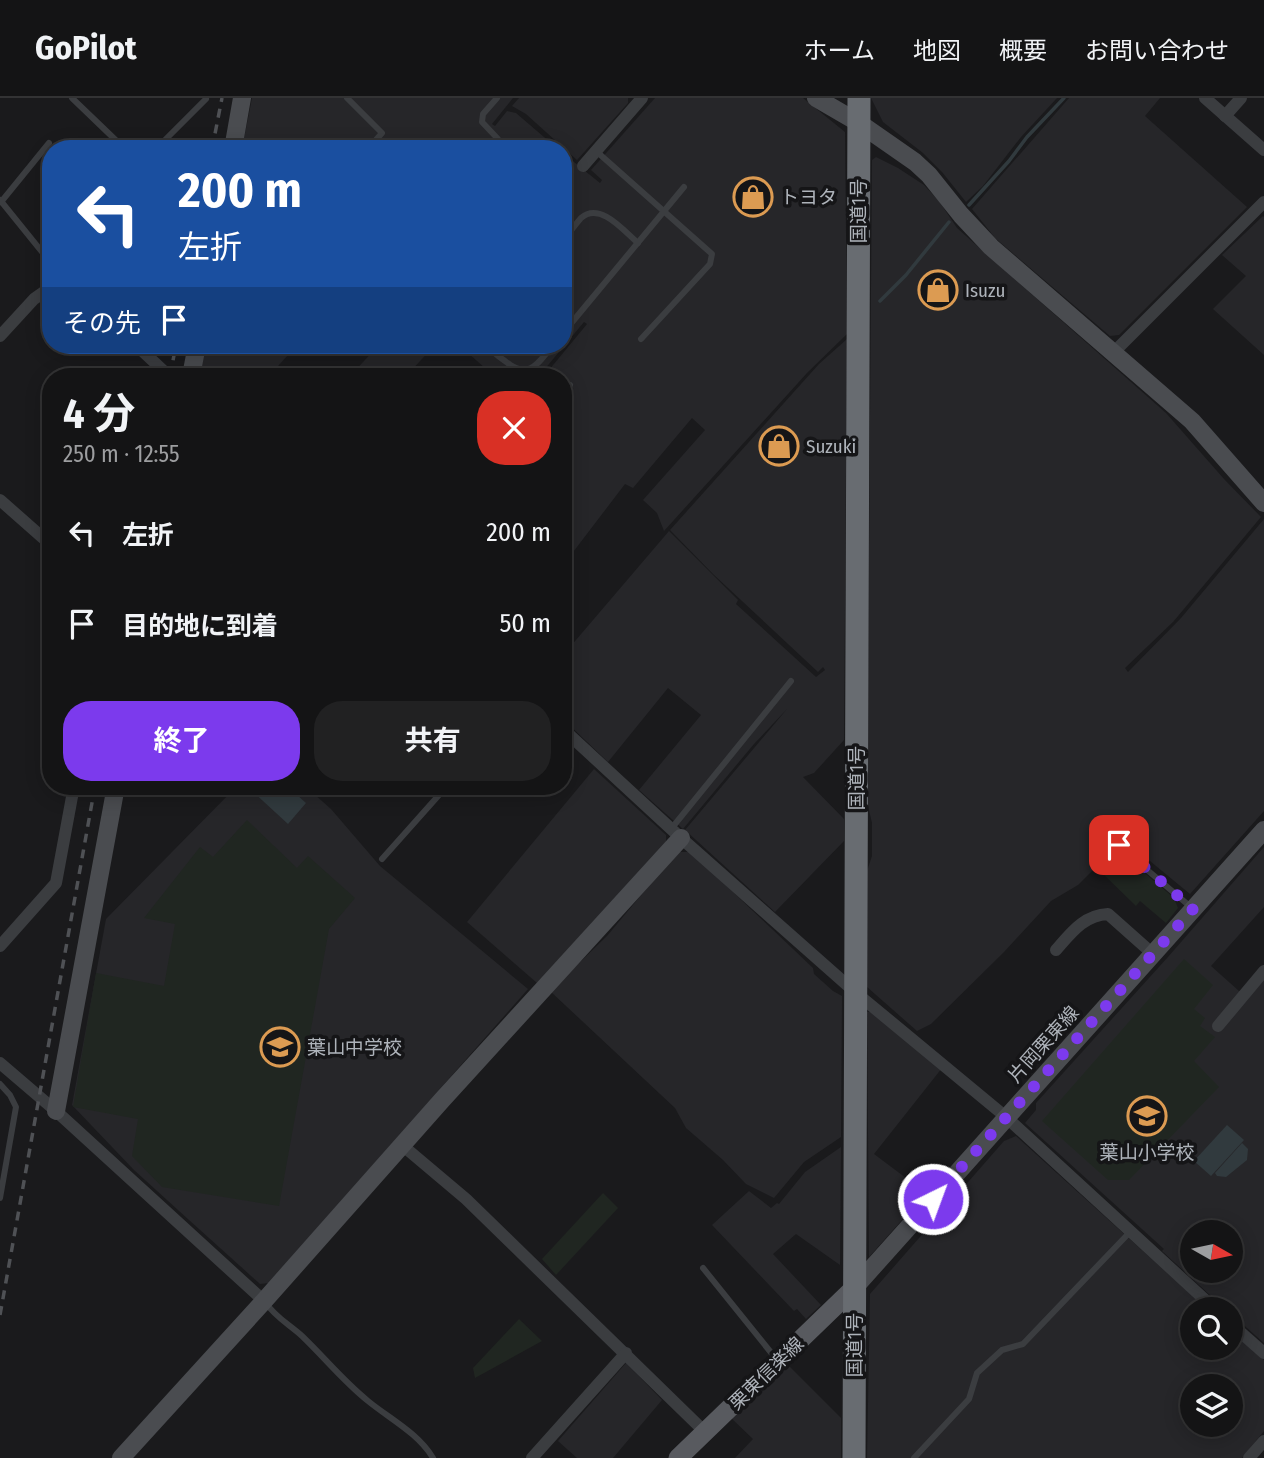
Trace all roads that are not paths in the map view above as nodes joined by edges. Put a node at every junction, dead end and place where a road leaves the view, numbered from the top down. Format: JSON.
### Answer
{"nodes":[{"id":1,"x":72,"y":98,"type":"edge"},
{"id":2,"x":242,"y":98,"type":"edge"},
{"id":3,"x":347,"y":98,"type":"edge"},
{"id":4,"x":497,"y":98,"type":"edge"},
{"id":5,"x":642,"y":98,"type":"edge"},
{"id":6,"x":816,"y":98,"type":"edge"},
{"id":7,"x":859,"y":98,"type":"edge"},
{"id":8,"x":1205,"y":98,"type":"edge"},
{"id":9,"x":1241,"y":98,"type":"edge"},
{"id":10,"x":206,"y":99,"type":"edge"},
{"id":11,"x":1225,"y":116,"type":"junction"},
{"id":12,"x":859,"y":122,"type":"junction"},
{"id":13,"x":116,"y":140,"type":"edge"},
{"id":14,"x":165,"y":140,"type":"edge"},
{"id":15,"x":235,"y":140,"type":"edge"},
{"id":16,"x":376,"y":140,"type":"edge"},
{"id":17,"x":497,"y":140,"type":"edge"},
{"id":18,"x":1264,"y":150,"type":"edge"},
{"id":19,"x":42,"y":151,"type":"edge"},
{"id":20,"x":596,"y":151,"type":"junction"},
{"id":21,"x":583,"y":166,"type":"dead end"},
{"id":22,"x":684,"y":187,"type":"dead end"},
{"id":23,"x":1,"y":201,"type":"edge"},
{"id":24,"x":1264,"y":202,"type":"edge"},
{"id":25,"x":664,"y":211,"type":"junction"},
{"id":26,"x":572,"y":230,"type":"edge"},
{"id":27,"x":638,"y":243,"type":"junction"},
{"id":28,"x":42,"y":252,"type":"edge"},
{"id":29,"x":42,"y":293,"type":"edge"},
{"id":30,"x":572,"y":322,"type":"edge"},
{"id":31,"x":0,"y":337,"type":"edge"},
{"id":32,"x":641,"y":339,"type":"dead end"},
{"id":33,"x":1114,"y":352,"type":"junction"},
{"id":34,"x":143,"y":354,"type":"edge"},
{"id":35,"x":495,"y":354,"type":"edge"},
{"id":36,"x":546,"y":354,"type":"edge"},
{"id":37,"x":155,"y":368,"type":"edge"},
{"id":38,"x":512,"y":368,"type":"edge"},
{"id":39,"x":531,"y":368,"type":"edge"},
{"id":40,"x":0,"y":500,"type":"edge"},
{"id":41,"x":1264,"y":503,"type":"edge"},
{"id":42,"x":42,"y":537,"type":"edge"},
{"id":43,"x":791,"y":681,"type":"dead end"},
{"id":44,"x":572,"y":737,"type":"edge"},
{"id":45,"x":72,"y":795,"type":"edge"},
{"id":46,"x":114,"y":795,"type":"edge"},
{"id":47,"x":439,"y":795,"type":"edge"},
{"id":48,"x":1264,"y":830,"type":"edge"},
{"id":49,"x":676,"y":834,"type":"junction"},
{"id":50,"x":1119,"y":845,"type":"dead end"},
{"id":51,"x":382,"y":859,"type":"dead end"},
{"id":52,"x":1193,"y":909,"type":"junction"},
{"id":53,"x":0,"y":946,"type":"edge"},
{"id":54,"x":1056,"y":950,"type":"dead end"},
{"id":55,"x":1153,"y":954,"type":"junction"},
{"id":56,"x":1264,"y":971,"type":"edge"},
{"id":57,"x":855,"y":992,"type":"junction"},
{"id":58,"x":1218,"y":1026,"type":"dead end"},
{"id":59,"x":0,"y":1063,"type":"edge"},
{"id":60,"x":0,"y":1084,"type":"edge"},
{"id":61,"x":57,"y":1111,"type":"junction"},
{"id":62,"x":1006,"y":1118,"type":"junction"},
{"id":63,"x":402,"y":1145,"type":"junction"},
{"id":64,"x":0,"y":1198,"type":"edge"},
{"id":65,"x":1130,"y":1232,"type":"junction"},
{"id":66,"x":703,"y":1268,"type":"dead end"},
{"id":67,"x":855,"y":1287,"type":"junction"},
{"id":68,"x":1202,"y":1297,"type":"edge"},
{"id":69,"x":264,"y":1301,"type":"junction"},
{"id":70,"x":1243,"y":1334,"type":"edge"},
{"id":71,"x":626,"y":1353,"type":"junction"},
{"id":72,"x":1264,"y":1353,"type":"edge"},
{"id":73,"x":778,"y":1361,"type":"junction"},
{"id":74,"x":705,"y":1432,"type":"junction"},
{"id":75,"x":1264,"y":1441,"type":"edge"},
{"id":76,"x":121,"y":1458,"type":"edge"},
{"id":77,"x":433,"y":1458,"type":"edge"},
{"id":78,"x":531,"y":1458,"type":"edge"},
{"id":79,"x":678,"y":1458,"type":"edge"},
{"id":80,"x":854,"y":1458,"type":"edge"},
{"id":81,"x":914,"y":1458,"type":"edge"},
{"id":82,"x":1249,"y":1458,"type":"edge"}],
"edges":[{"from":1,"to":13,"type":"lane"},
{"from":2,"to":15,"type":"street"},
{"from":3,"to":16,"type":"lane"},
{"from":4,"to":17,"type":"lane"},
{"from":5,"to":20,"type":"street"},
{"from":6,"to":12,"type":"street"},
{"from":7,"to":12,"type":"highway","name":"国道1号"},
{"from":8,"to":11,"type":"street"},
{"from":9,"to":11,"type":"street"},
{"from":10,"to":14,"type":"lane"},
{"from":11,"to":18,"type":"street"},
{"from":12,"to":33,"type":"street"},
{"from":12,"to":57,"type":"highway","name":"国道1号"},
{"from":19,"to":23,"type":"lane"},
{"from":20,"to":21,"type":"street"},
{"from":20,"to":25,"type":"lane"},
{"from":22,"to":25,"type":"lane"},
{"from":23,"to":28,"type":"lane"},
{"from":24,"to":33,"type":"street"},
{"from":25,"to":27,"type":"lane"},
{"from":25,"to":32,"type":"lane"},
{"from":26,"to":27,"type":"lane"},
{"from":27,"to":30,"type":"lane"},
{"from":29,"to":31,"type":"street"},
{"from":33,"to":41,"type":"street"},
{"from":34,"to":37,"type":"street"},
{"from":35,"to":38,"type":"lane"},
{"from":36,"to":39,"type":"lane"},
{"from":40,"to":42,"type":"street"},
{"from":43,"to":49,"type":"lane"},
{"from":44,"to":49,"type":"street"},
{"from":45,"to":53,"type":"street"},
{"from":46,"to":61,"type":"street"},
{"from":47,"to":51,"type":"lane"},
{"from":48,"to":52,"type":"street","name":"片岡栗東線"},
{"from":49,"to":57,"type":"street"},
{"from":49,"to":63,"type":"street"},
{"from":50,"to":52,"type":"lane"},
{"from":52,"to":55,"type":"street","name":"片岡栗東線"},
{"from":54,"to":55,"type":"street"},
{"from":55,"to":62,"type":"street","name":"片岡栗東線"},
{"from":56,"to":58,"type":"street"},
{"from":57,"to":62,"type":"street"},
{"from":57,"to":67,"type":"highway","name":"国道1号"},
{"from":59,"to":61,"type":"street"},
{"from":60,"to":64,"type":"lane"},
{"from":61,"to":69,"type":"street"},
{"from":62,"to":65,"type":"street"},
{"from":62,"to":67,"type":"street","name":"片岡栗東線"},
{"from":63,"to":69,"type":"street"},
{"from":63,"to":71,"type":"street"},
{"from":65,"to":68,"type":"street"},
{"from":65,"to":81,"type":"lane"},
{"from":66,"to":73,"type":"lane"},
{"from":67,"to":73,"type":"main road","name":"栗東信楽線"},
{"from":67,"to":80,"type":"highway","name":"国道1号"},
{"from":69,"to":76,"type":"street"},
{"from":69,"to":77,"type":"lane"},
{"from":70,"to":72,"type":"street"},
{"from":71,"to":74,"type":"street"},
{"from":71,"to":78,"type":"street"},
{"from":73,"to":74,"type":"main road","name":"栗東信楽線"},
{"from":74,"to":79,"type":"main road","name":"栗東信楽線"},
{"from":75,"to":82,"type":"street"}]}
